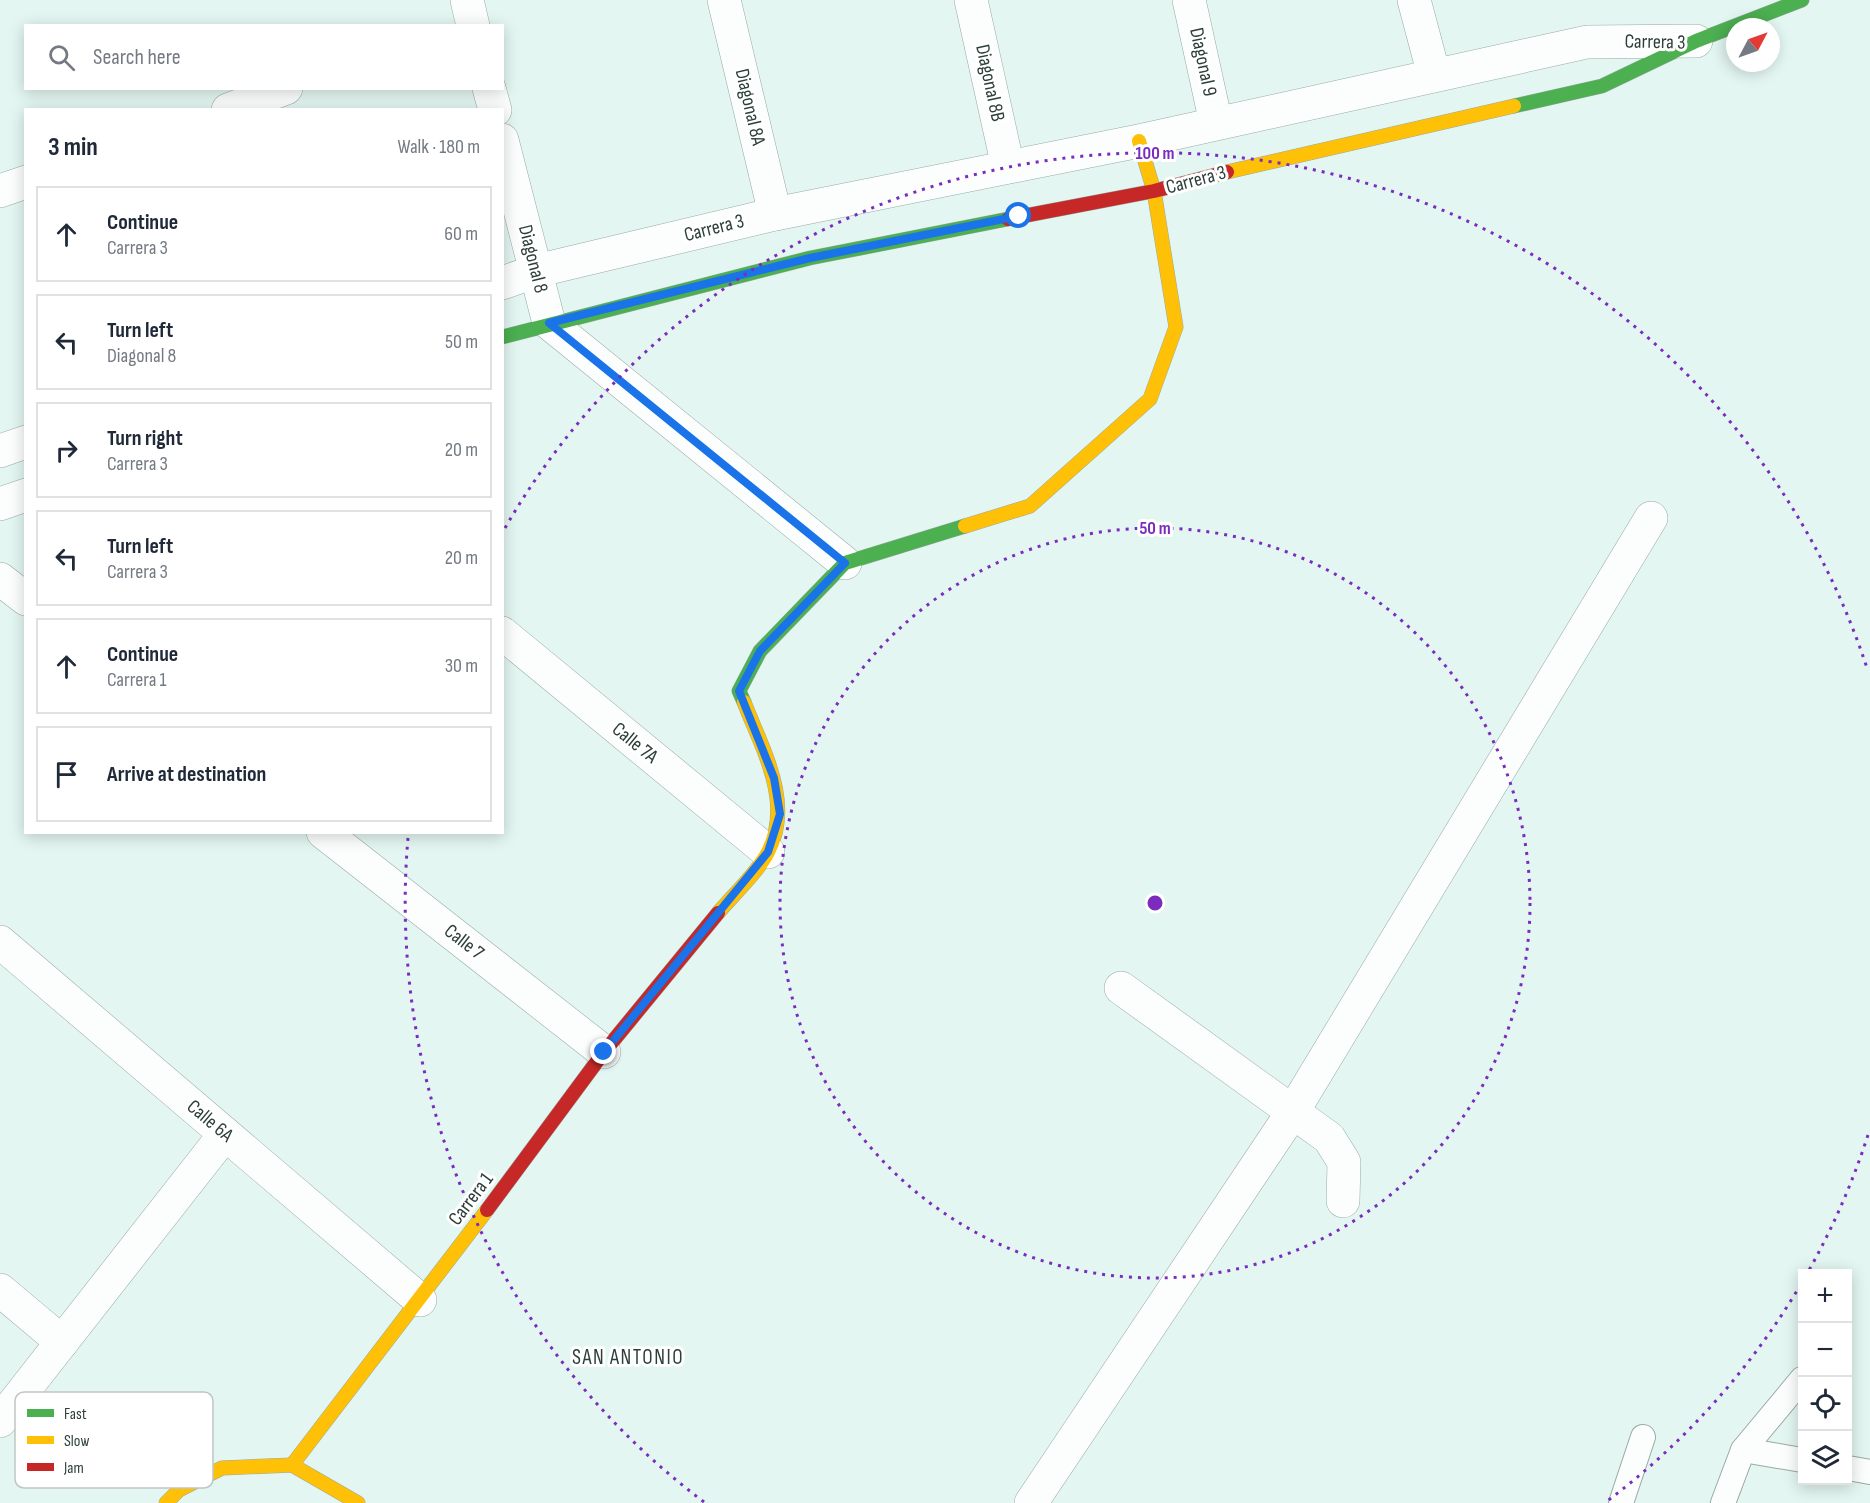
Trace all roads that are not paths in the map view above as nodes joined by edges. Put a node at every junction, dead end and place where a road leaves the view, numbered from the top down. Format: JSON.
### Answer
{"nodes":[{"id":1,"x":724,"y":0,"type":"edge"},
{"id":2,"x":971,"y":0,"type":"edge"},
{"id":3,"x":1189,"y":0,"type":"edge"},
{"id":4,"x":1414,"y":0,"type":"edge"},
{"id":5,"x":1802,"y":0,"type":"edge"},
{"id":6,"x":1696,"y":41,"type":"junction"},
{"id":7,"x":1434,"y":75,"type":"junction"},
{"id":8,"x":281,"y":90,"type":"edge"},
{"id":9,"x":490,"y":90,"type":"edge"},
{"id":10,"x":233,"y":108,"type":"edge"},
{"id":11,"x":494,"y":108,"type":"edge"},
{"id":12,"x":1216,"y":123,"type":"junction"},
{"id":13,"x":1139,"y":141,"type":"junction"},
{"id":14,"x":504,"y":148,"type":"edge"},
{"id":15,"x":1008,"y":167,"type":"junction"},
{"id":16,"x":24,"y":183,"type":"edge"},
{"id":17,"x":0,"y":191,"type":"edge"},
{"id":18,"x":1154,"y":191,"type":"junction"},
{"id":19,"x":775,"y":214,"type":"junction"},
{"id":20,"x":536,"y":271,"type":"junction"},
{"id":21,"x":504,"y":281,"type":"edge"},
{"id":22,"x":549,"y":323,"type":"junction"},
{"id":23,"x":504,"y":337,"type":"edge"},
{"id":24,"x":24,"y":443,"type":"edge"},
{"id":25,"x":0,"y":451,"type":"edge"},
{"id":26,"x":24,"y":496,"type":"edge"},
{"id":27,"x":0,"y":504,"type":"edge"},
{"id":28,"x":1651,"y":518,"type":"dead end"},
{"id":29,"x":845,"y":563,"type":"junction"},
{"id":30,"x":0,"y":579,"type":"edge"},
{"id":31,"x":24,"y":597,"type":"edge"},
{"id":32,"x":504,"y":635,"type":"edge"},
{"id":33,"x":327,"y":834,"type":"edge"},
{"id":34,"x":768,"y":852,"type":"junction"},
{"id":35,"x":0,"y":942,"type":"edge"},
{"id":36,"x":1120,"y":988,"type":"dead end"},
{"id":37,"x":604,"y":1052,"type":"junction"},
{"id":38,"x":1292,"y":1113,"type":"junction"},
{"id":39,"x":225,"y":1134,"type":"junction"},
{"id":40,"x":1343,"y":1201,"type":"dead end"},
{"id":41,"x":0,"y":1290,"type":"edge"},
{"id":42,"x":420,"y":1300,"type":"junction"},
{"id":43,"x":62,"y":1342,"type":"junction"},
{"id":44,"x":1798,"y":1385,"type":"edge"},
{"id":45,"x":23,"y":1392,"type":"edge"},
{"id":46,"x":15,"y":1402,"type":"edge"},
{"id":47,"x":0,"y":1421,"type":"edge"},
{"id":48,"x":1643,"y":1437,"type":"dead end"},
{"id":49,"x":1743,"y":1450,"type":"junction"},
{"id":50,"x":1798,"y":1459,"type":"edge"},
{"id":51,"x":292,"y":1465,"type":"junction"},
{"id":52,"x":1852,"y":1469,"type":"edge"},
{"id":53,"x":1870,"y":1472,"type":"edge"},
{"id":54,"x":213,"y":1473,"type":"edge"},
{"id":55,"x":183,"y":1488,"type":"edge"},
{"id":56,"x":166,"y":1503,"type":"edge"},
{"id":57,"x":358,"y":1503,"type":"edge"},
{"id":58,"x":1031,"y":1503,"type":"edge"},
{"id":59,"x":1621,"y":1503,"type":"edge"},
{"id":60,"x":1723,"y":1503,"type":"edge"}],
"edges":[{"from":1,"to":19,"type":"street","name":"Diagonal 8A"},
{"from":2,"to":15,"type":"street","name":"Diagonal 8B"},
{"from":3,"to":12,"type":"street","name":"Diagonal 9"},
{"from":4,"to":7,"type":"street"},
{"from":5,"to":6,"type":"street"},
{"from":6,"to":7,"type":"street","name":"Carrera 3"},
{"from":6,"to":18,"type":"street","name":"Carrera 3"},
{"from":7,"to":12,"type":"street","name":"Carrera 3"},
{"from":8,"to":10,"type":"street"},
{"from":9,"to":11,"type":"street"},
{"from":12,"to":13,"type":"street","name":"Carrera 3"},
{"from":13,"to":15,"type":"street","name":"Carrera 3"},
{"from":13,"to":18,"type":"street","name":"Carrera 3"},
{"from":14,"to":20,"type":"street","name":"Diagonal 8"},
{"from":15,"to":19,"type":"street","name":"Carrera 3"},
{"from":16,"to":17,"type":"street"},
{"from":18,"to":22,"type":"street","name":"Carrera 3"},
{"from":18,"to":29,"type":"street","name":"Carrera 3"},
{"from":19,"to":20,"type":"street","name":"Carrera 3"},
{"from":20,"to":21,"type":"street","name":"Carrera 3"},
{"from":20,"to":22,"type":"street","name":"Diagonal 8"},
{"from":22,"to":23,"type":"street","name":"Carrera 3"},
{"from":22,"to":29,"type":"street"},
{"from":24,"to":25,"type":"street"},
{"from":26,"to":27,"type":"street"},
{"from":28,"to":38,"type":"street"},
{"from":29,"to":34,"type":"street","name":"Carrera 3"},
{"from":30,"to":31,"type":"street"},
{"from":32,"to":34,"type":"street","name":"Calle 7A"},
{"from":33,"to":37,"type":"street","name":"Calle 7"},
{"from":34,"to":37,"type":"street","name":"Carrera 1"},
{"from":35,"to":39,"type":"street","name":"Calle 6A"},
{"from":36,"to":38,"type":"street"},
{"from":37,"to":42,"type":"street","name":"Carrera 1"},
{"from":38,"to":40,"type":"street"},
{"from":38,"to":58,"type":"street"},
{"from":39,"to":42,"type":"street","name":"Calle 6A"},
{"from":39,"to":43,"type":"street"},
{"from":41,"to":43,"type":"street"},
{"from":42,"to":51,"type":"street","name":"Carrera 1"},
{"from":43,"to":45,"type":"street"},
{"from":44,"to":49,"type":"lane"},
{"from":46,"to":47,"type":"street"},
{"from":48,"to":59,"type":"lane"},
{"from":49,"to":50,"type":"lane"},
{"from":49,"to":60,"type":"lane"},
{"from":51,"to":54,"type":"street"},
{"from":51,"to":57,"type":"street"},
{"from":52,"to":53,"type":"lane"},
{"from":55,"to":56,"type":"street"}]}
